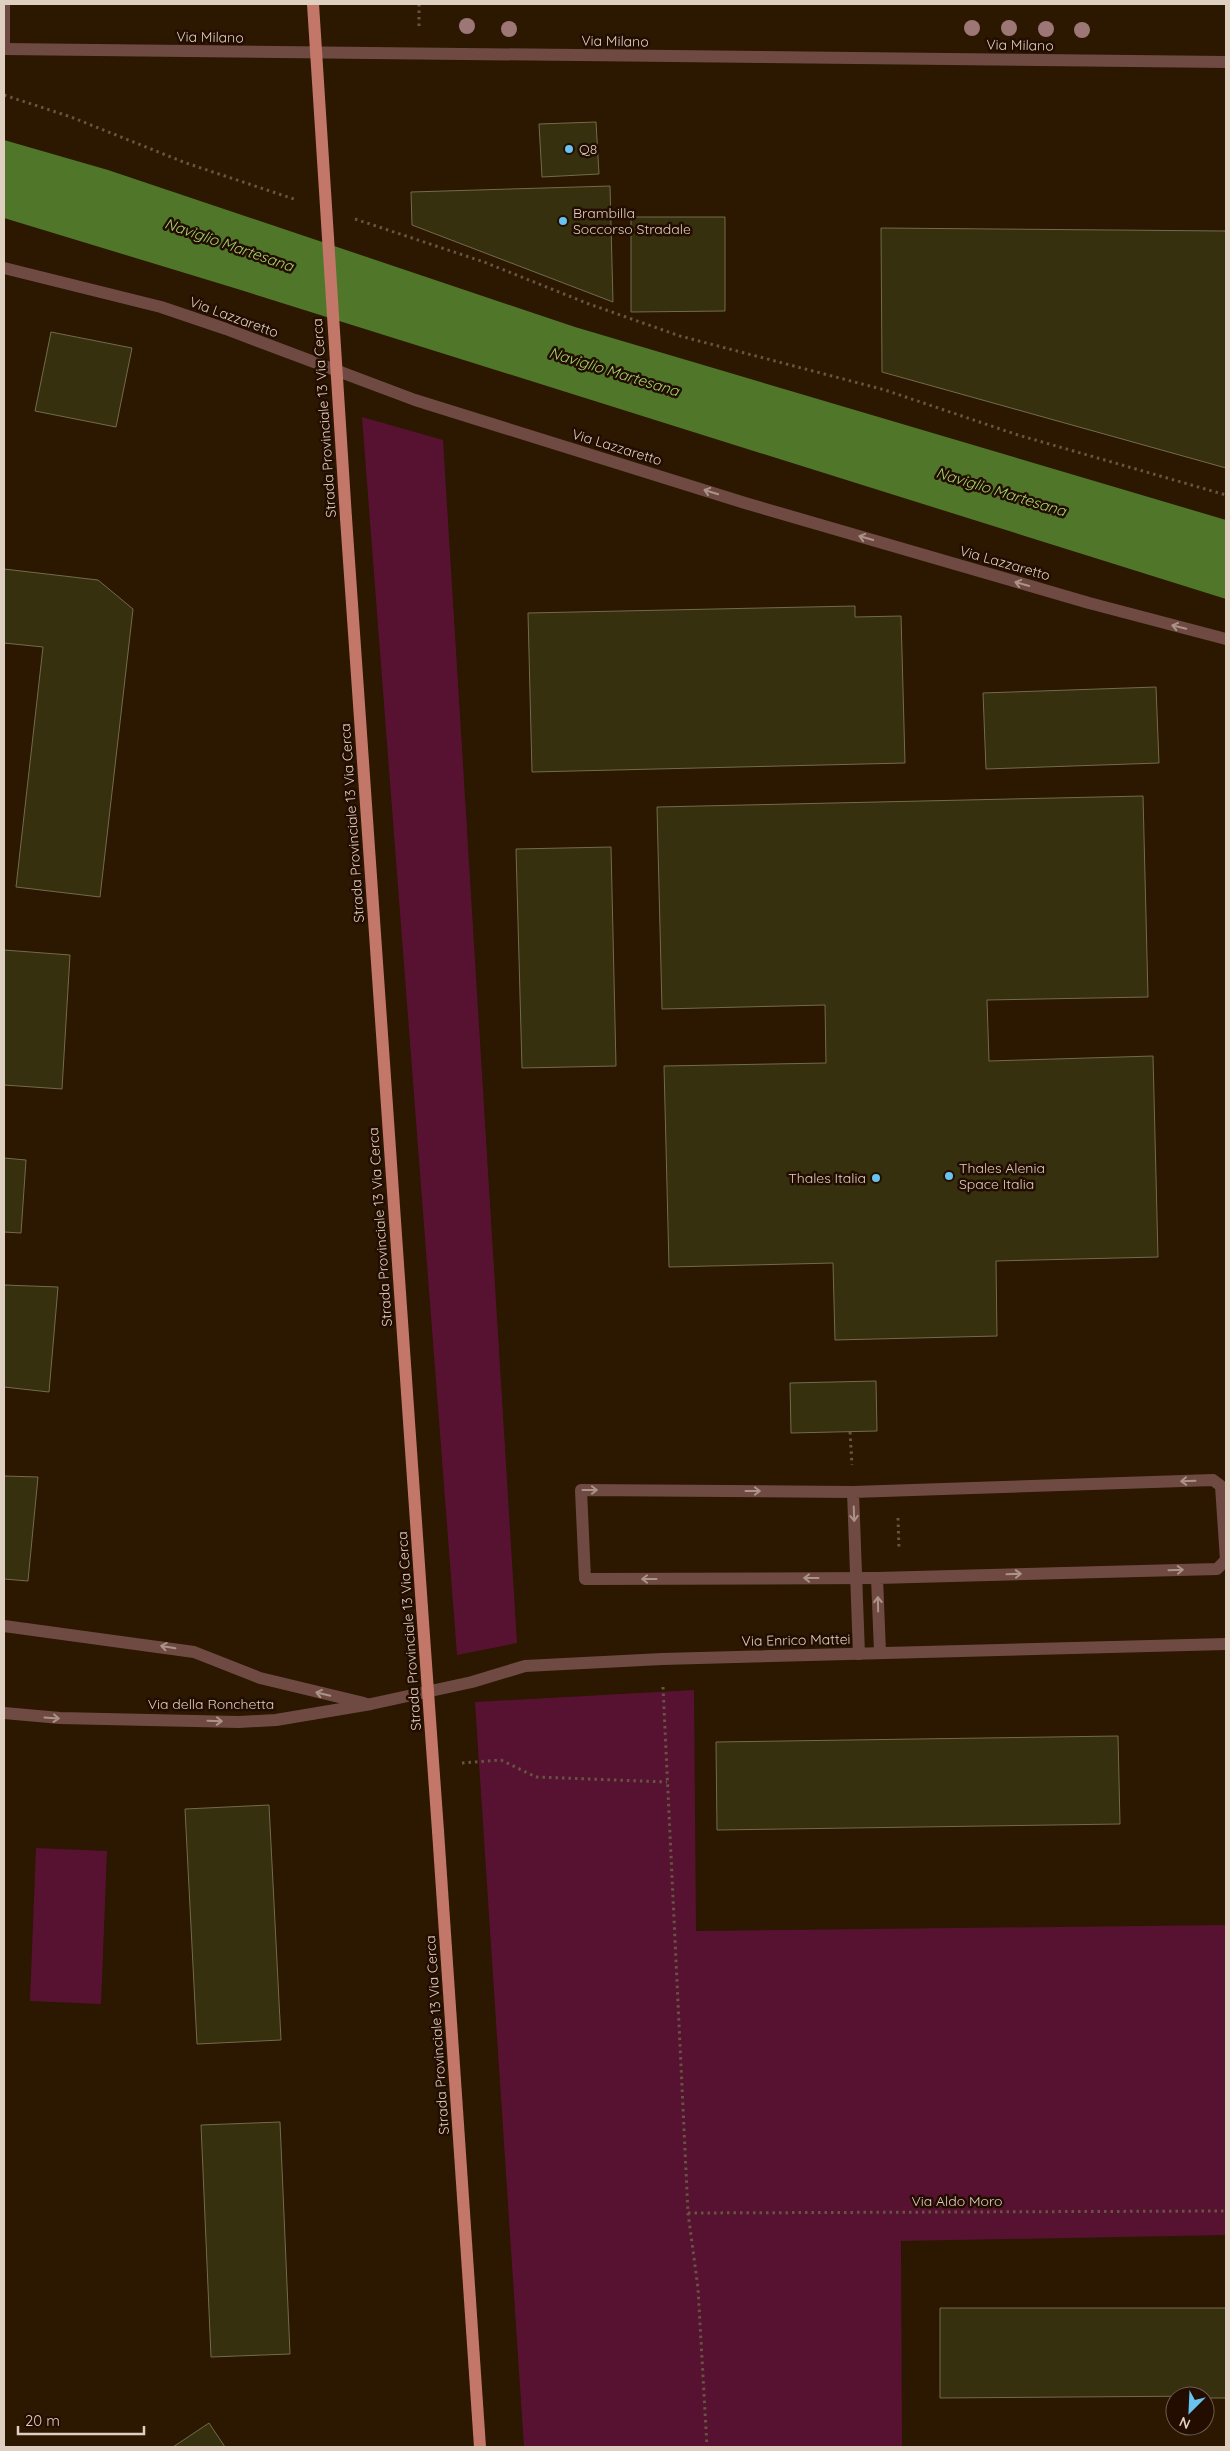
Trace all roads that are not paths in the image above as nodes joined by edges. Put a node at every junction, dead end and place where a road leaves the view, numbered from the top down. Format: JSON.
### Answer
{"nodes":[{"id":1,"x":4,"y":4,"type":"edge"},
{"id":2,"x":313,"y":4,"type":"edge"},
{"id":3,"x":4,"y":49,"type":"edge"},
{"id":4,"x":1226,"y":62,"type":"edge"},
{"id":5,"x":4,"y":268,"type":"edge"},
{"id":6,"x":1226,"y":639,"type":"edge"},
{"id":7,"x":853,"y":1492,"type":"junction"},
{"id":8,"x":856,"y":1578,"type":"junction"},
{"id":9,"x":877,"y":1578,"type":"junction"},
{"id":10,"x":4,"y":1626,"type":"edge"},
{"id":11,"x":1226,"y":1644,"type":"edge"},
{"id":12,"x":880,"y":1652,"type":"junction"},
{"id":13,"x":858,"y":1654,"type":"junction"},
{"id":14,"x":371,"y":1704,"type":"junction"},
{"id":15,"x":4,"y":1713,"type":"edge"},
{"id":16,"x":480,"y":2447,"type":"edge"}],
"edges":[{"from":1,"to":3,"type":"street"},
{"from":2,"to":16,"type":"main road","name":"Strada Provinciale 13 Via Cerca","bridge":true},
{"from":3,"to":4,"type":"street","name":"Via Milano"},
{"from":6,"to":5,"type":"street","name":"Via Lazzaretto","one_way":true},
{"from":7,"to":8,"type":"street","one_way":true},
{"from":8,"to":7,"type":"street","one_way":true},
{"from":9,"to":7,"type":"street","one_way":true},
{"from":8,"to":9,"type":"street"},
{"from":8,"to":13,"type":"street"},
{"from":12,"to":9,"type":"street","one_way":true},
{"from":14,"to":10,"type":"street","name":"Via della Ronchetta","one_way":true},
{"from":11,"to":12,"type":"street","name":"Via Enrico Mattei"},
{"from":12,"to":13,"type":"street","name":"Via Enrico Mattei"},
{"from":13,"to":14,"type":"street","name":"Via Enrico Mattei"},
{"from":15,"to":14,"type":"street","name":"Via della Ronchetta","one_way":true}]}
